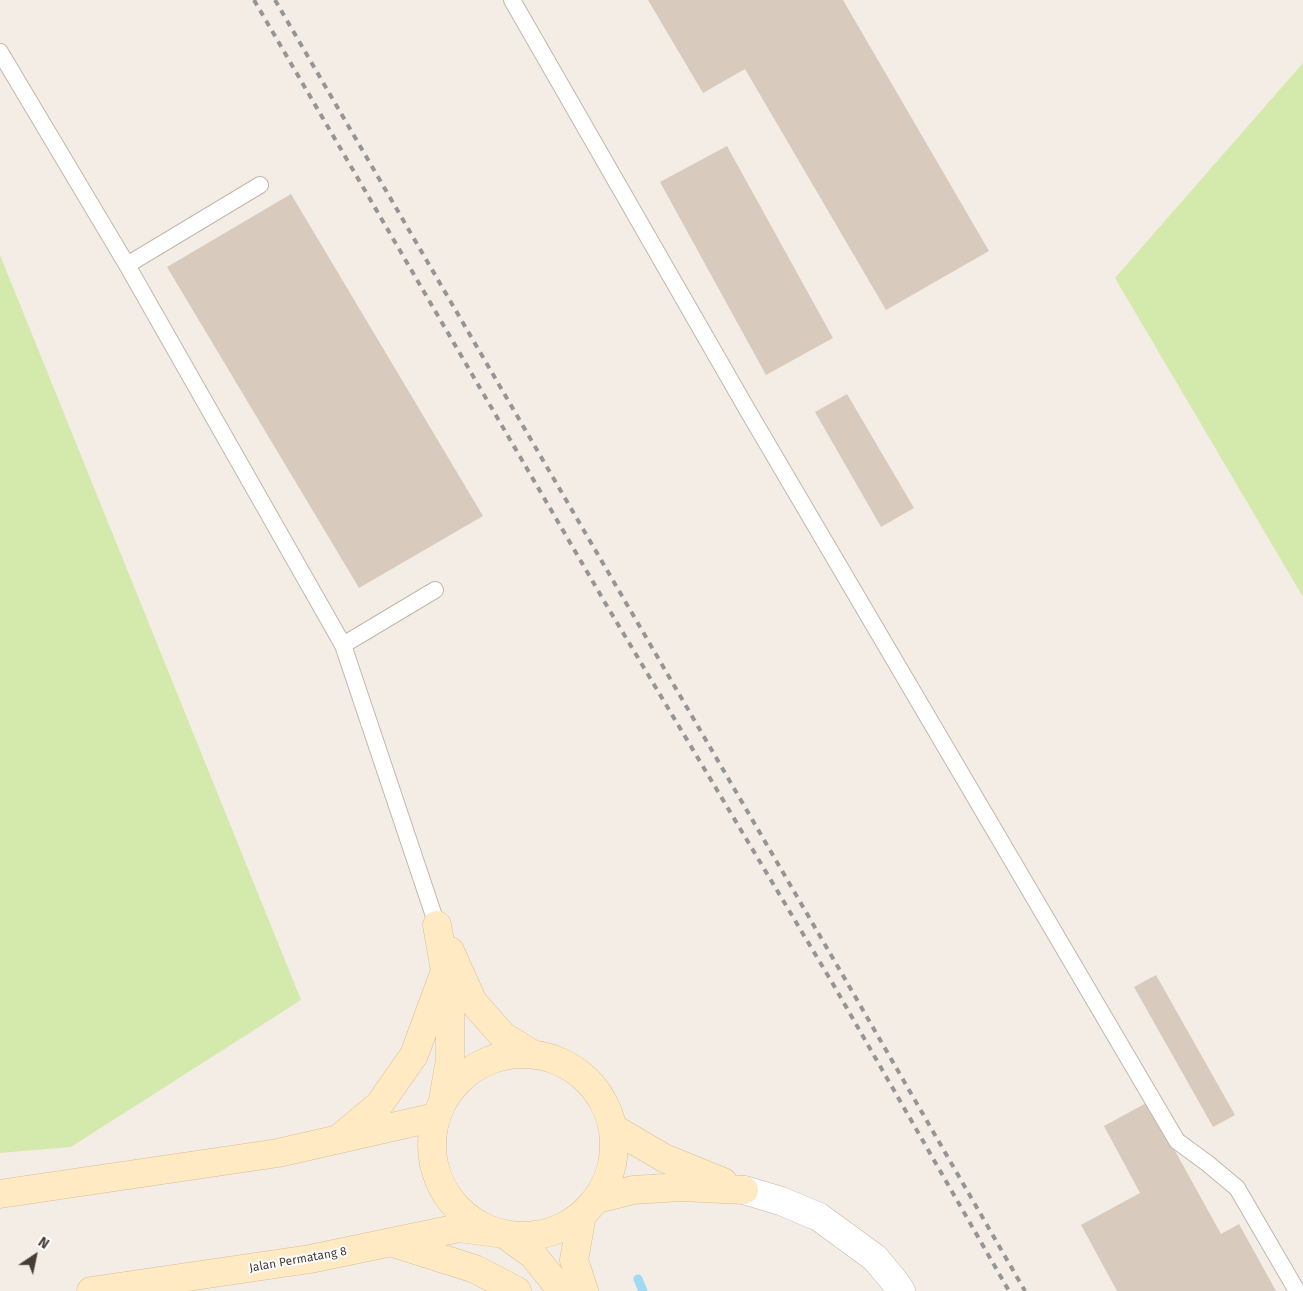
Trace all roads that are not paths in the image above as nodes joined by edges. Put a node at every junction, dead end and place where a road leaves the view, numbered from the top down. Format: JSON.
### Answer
{"nodes":[{"id":1,"x":512,"y":0,"type":"edge"},
{"id":2,"x":0,"y":52,"type":"edge"},
{"id":3,"x":260,"y":185,"type":"dead end"},
{"id":4,"x":127,"y":265,"type":"junction"},
{"id":5,"x":435,"y":590,"type":"dead end"},
{"id":6,"x":343,"y":645,"type":"junction"},
{"id":7,"x":438,"y":925,"type":"junction"},
{"id":8,"x":445,"y":971,"type":"junction"},
{"id":9,"x":534,"y":1055,"type":"junction"},
{"id":10,"x":439,"y":1109,"type":"junction"},
{"id":11,"x":613,"y":1128,"type":"junction"},
{"id":12,"x":338,"y":1140,"type":"junction"},
{"id":13,"x":744,"y":1190,"type":"junction"},
{"id":14,"x":0,"y":1194,"type":"edge"},
{"id":15,"x":590,"y":1207,"type":"junction"},
{"id":16,"x":504,"y":1234,"type":"junction"},
{"id":17,"x":392,"y":1243,"type":"junction"},
{"id":18,"x":91,"y":1291,"type":"edge"},
{"id":19,"x":517,"y":1291,"type":"edge"},
{"id":20,"x":562,"y":1291,"type":"edge"},
{"id":21,"x":584,"y":1291,"type":"edge"},
{"id":22,"x":901,"y":1291,"type":"edge"},
{"id":23,"x":1297,"y":1291,"type":"edge"}],
"edges":[{"from":1,"to":23,"type":"lane"},
{"from":2,"to":4,"type":"lane"},
{"from":3,"to":4,"type":"lane"},
{"from":4,"to":6,"type":"lane"},
{"from":5,"to":6,"type":"lane"},
{"from":6,"to":7,"type":"lane"},
{"from":7,"to":8,"type":"street"},
{"from":7,"to":9,"type":"street"},
{"from":8,"to":10,"type":"street"},
{"from":8,"to":12,"type":"street"},
{"from":9,"to":10,"type":"street"},
{"from":9,"to":11,"type":"street"},
{"from":10,"to":12,"type":"street"},
{"from":10,"to":16,"type":"street"},
{"from":11,"to":13,"type":"street"},
{"from":11,"to":15,"type":"street"},
{"from":12,"to":14,"type":"street"},
{"from":13,"to":15,"type":"street"},
{"from":13,"to":22,"type":"street"},
{"from":15,"to":16,"type":"street"},
{"from":15,"to":21,"type":"street"},
{"from":16,"to":17,"type":"street","name":"Jalan Permatang 8"},
{"from":16,"to":20,"type":"street"},
{"from":17,"to":18,"type":"street","name":"Jalan Permatang 8"},
{"from":17,"to":19,"type":"street"}]}
